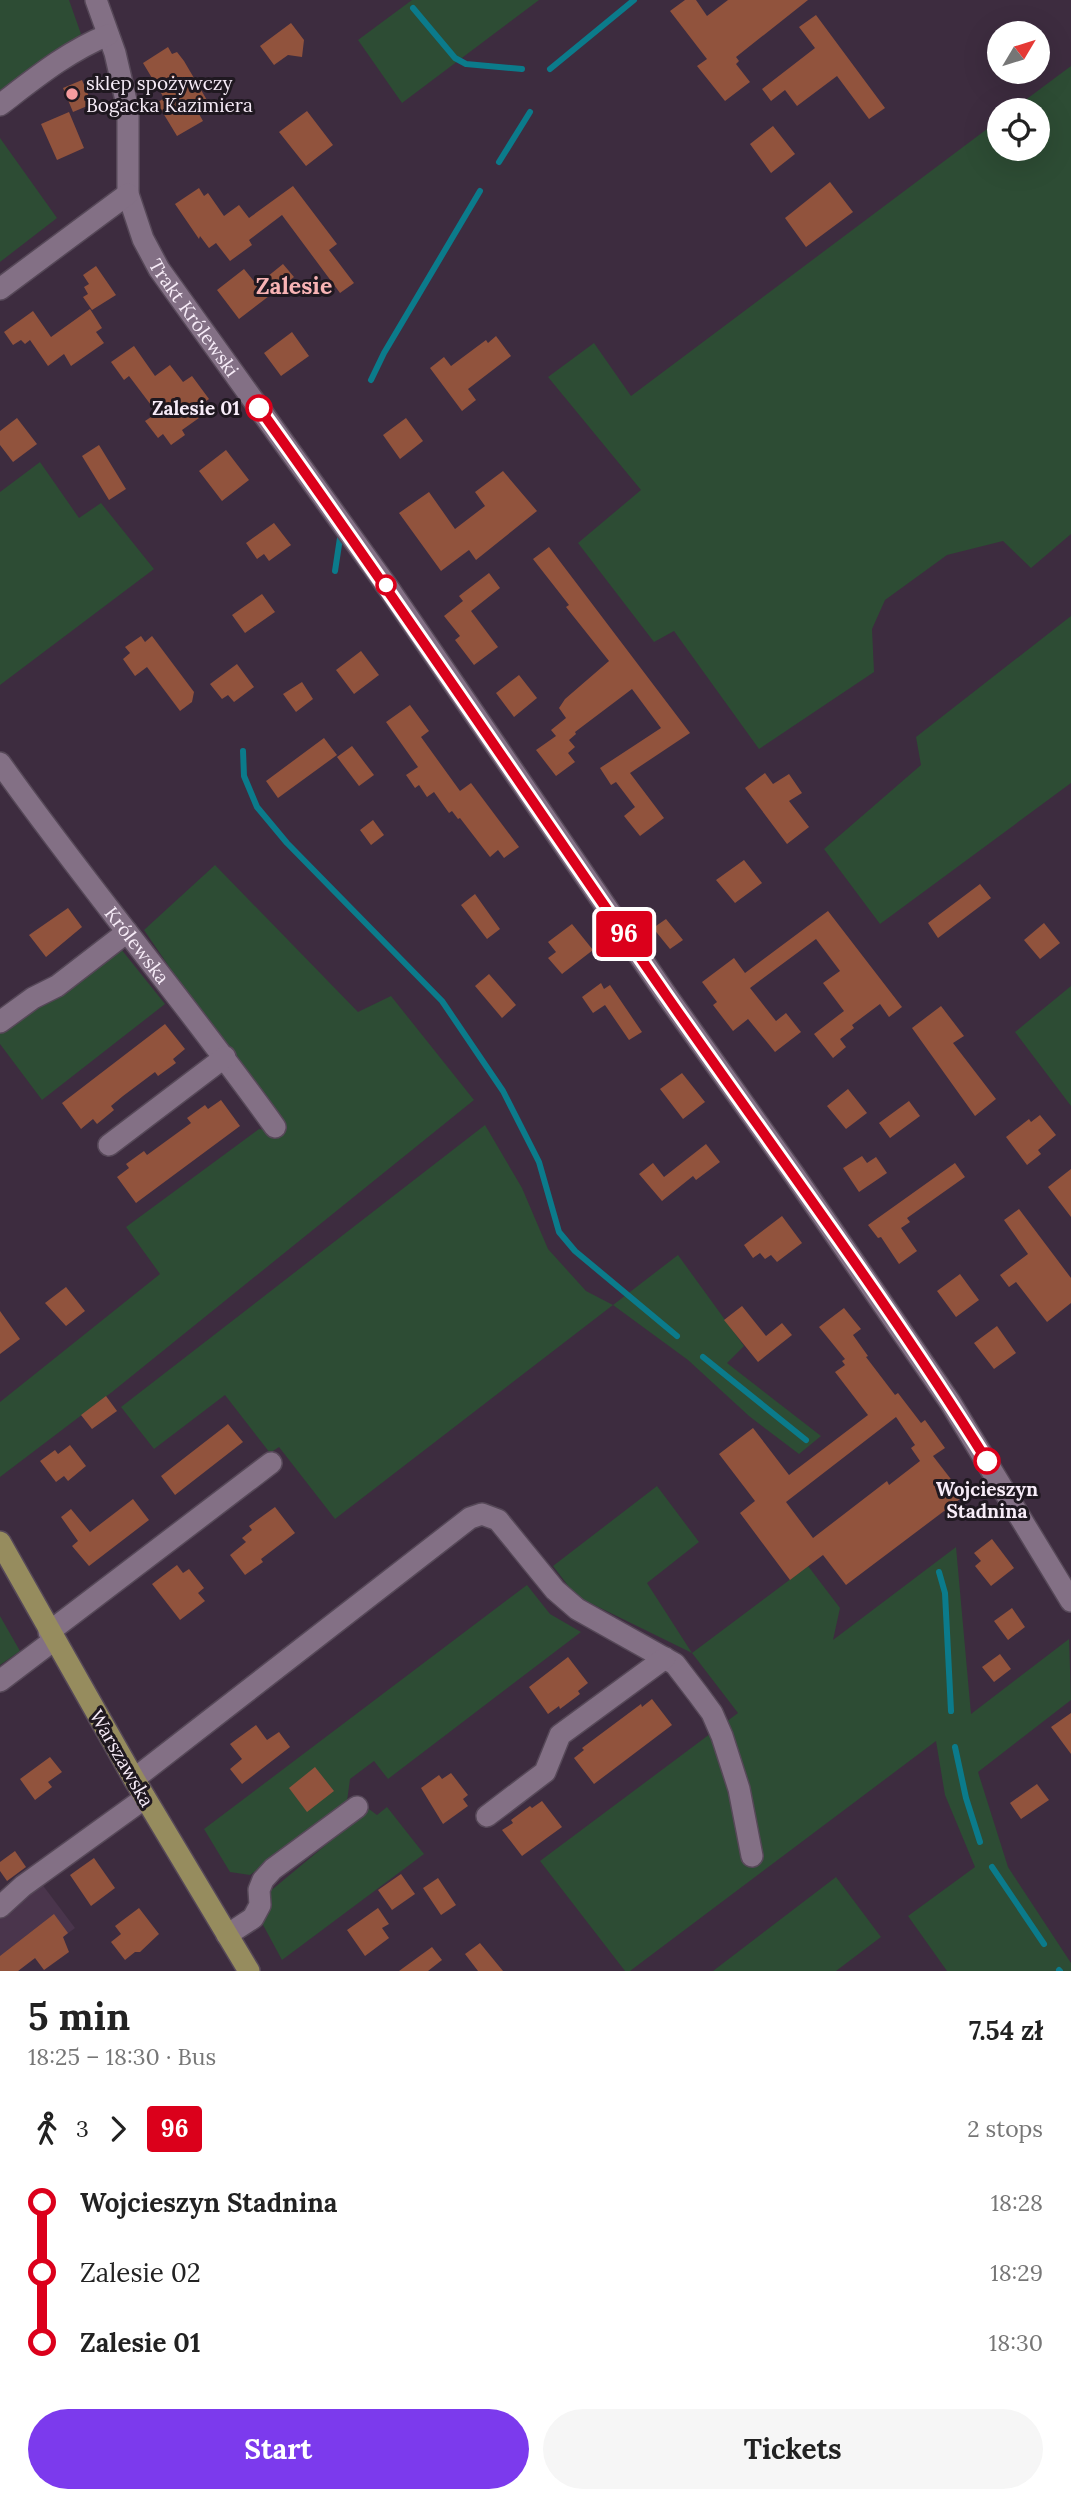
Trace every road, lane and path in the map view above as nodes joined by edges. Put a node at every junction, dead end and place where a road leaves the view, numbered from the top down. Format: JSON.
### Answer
{"nodes":[{"id":1,"x":96,"y":0,"type":"edge"},
{"id":2,"x":108,"y":35,"type":"junction"},
{"id":3,"x":0,"y":105,"type":"edge"},
{"id":4,"x":128,"y":194,"type":"junction"},
{"id":5,"x":0,"y":289,"type":"edge"},
{"id":6,"x":0,"y":763,"type":"edge"},
{"id":7,"x":127,"y":932,"type":"junction"},
{"id":8,"x":0,"y":1022,"type":"edge"},
{"id":9,"x":225,"y":1057,"type":"junction"},
{"id":10,"x":275,"y":1127,"type":"dead end"},
{"id":11,"x":109,"y":1145,"type":"dead end"},
{"id":12,"x":271,"y":1463,"type":"dead end"},
{"id":13,"x":0,"y":1542,"type":"edge"},
{"id":14,"x":1071,"y":1601,"type":"edge"},
{"id":15,"x":52,"y":1636,"type":"junction"},
{"id":16,"x":665,"y":1658,"type":"junction"},
{"id":17,"x":0,"y":1681,"type":"edge"},
{"id":18,"x":134,"y":1779,"type":"junction"},
{"id":19,"x":145,"y":1798,"type":"junction"},
{"id":20,"x":357,"y":1807,"type":"dead end"},
{"id":21,"x":487,"y":1816,"type":"dead end"},
{"id":22,"x":752,"y":1856,"type":"dead end"},
{"id":23,"x":0,"y":1907,"type":"edge"},
{"id":24,"x":227,"y":1935,"type":"junction"},
{"id":25,"x":249,"y":1971,"type":"edge"}],
"edges":[{"from":1,"to":2,"type":"street","name":"Trakt Królewski"},
{"from":2,"to":3,"type":"street"},
{"from":2,"to":4,"type":"street","name":"Trakt Królewski"},
{"from":4,"to":5,"type":"street"},
{"from":4,"to":14,"type":"street","name":"Trakt Królewski"},
{"from":6,"to":7,"type":"street","name":"Królewska"},
{"from":7,"to":8,"type":"street"},
{"from":7,"to":9,"type":"street","name":"Królewska"},
{"from":9,"to":10,"type":"street","name":"Królewska"},
{"from":9,"to":11,"type":"street"},
{"from":12,"to":15,"type":"street"},
{"from":13,"to":15,"type":"main road","name":"Warszawska"},
{"from":15,"to":17,"type":"street"},
{"from":15,"to":18,"type":"main road","name":"Warszawska"},
{"from":16,"to":18,"type":"street"},
{"from":16,"to":21,"type":"street"},
{"from":16,"to":22,"type":"street"},
{"from":18,"to":19,"type":"main road","name":"Warszawska"},
{"from":19,"to":23,"type":"street"},
{"from":19,"to":24,"type":"main road","name":"Warszawska"},
{"from":20,"to":24,"type":"street"},
{"from":24,"to":25,"type":"main road","name":"Warszawska"}]}
